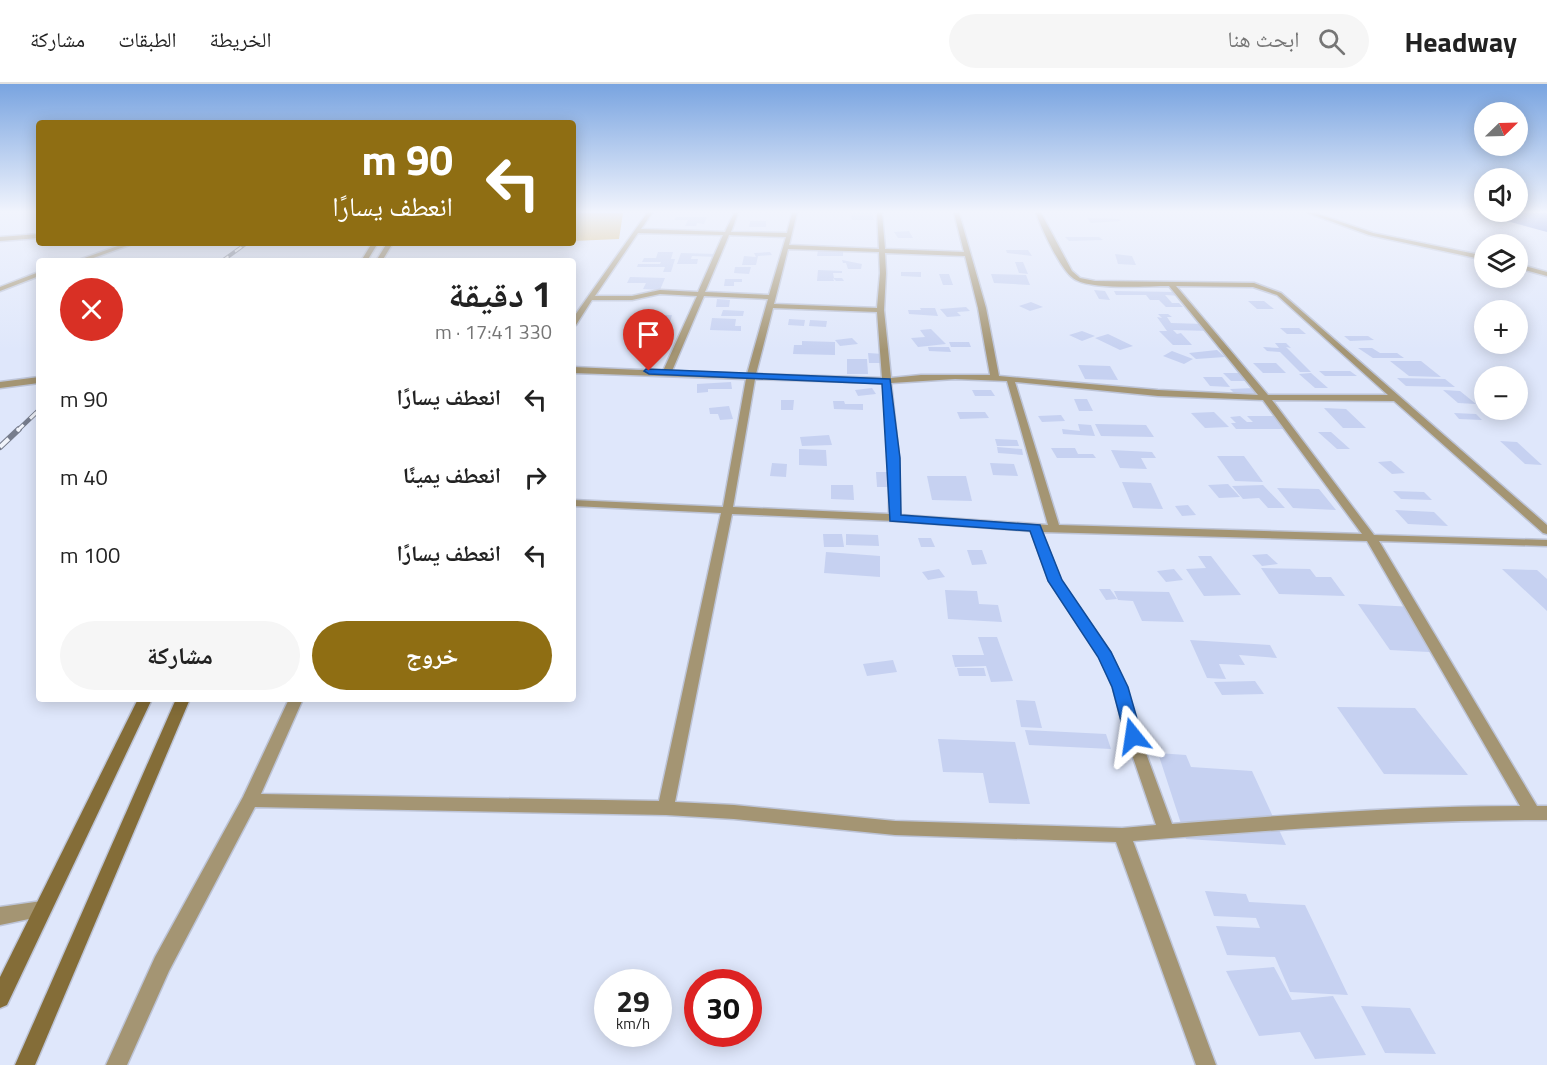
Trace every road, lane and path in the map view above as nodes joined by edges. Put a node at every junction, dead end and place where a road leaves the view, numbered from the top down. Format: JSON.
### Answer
{"nodes":[{"id":1,"x":619,"y":259,"type":"edge"},
{"id":2,"x":716,"y":259,"type":"edge"},
{"id":3,"x":783,"y":259,"type":"edge"},
{"id":4,"x":882,"y":259,"type":"edge"},
{"id":5,"x":969,"y":259,"type":"edge"},
{"id":6,"x":1062,"y":259,"type":"edge"},
{"id":7,"x":1528,"y":269,"type":"edge"},
{"id":8,"x":1547,"y":274,"type":"edge"},
{"id":9,"x":36,"y":275,"type":"edge"},
{"id":10,"x":1171,"y":284,"type":"junction"},
{"id":11,"x":0,"y":290,"type":"edge"},
{"id":12,"x":702,"y":294,"type":"junction"},
{"id":13,"x":591,"y":298,"type":"junction"},
{"id":14,"x":772,"y":302,"type":"junction"},
{"id":15,"x":880,"y":310,"type":"junction"},
{"id":16,"x":576,"y":319,"type":"edge"},
{"id":17,"x":576,"y":370,"type":"edge"},
{"id":18,"x":667,"y":372,"type":"junction"},
{"id":19,"x":752,"y":376,"type":"junction"},
{"id":20,"x":995,"y":377,"type":"junction"},
{"id":21,"x":1010,"y":378,"type":"junction"},
{"id":22,"x":36,"y":380,"type":"edge"},
{"id":23,"x":887,"y":381,"type":"junction"},
{"id":24,"x":0,"y":386,"type":"edge"},
{"id":25,"x":1265,"y":397,"type":"junction"},
{"id":26,"x":1395,"y":398,"type":"junction"},
{"id":27,"x":576,"y":503,"type":"edge"},
{"id":28,"x":727,"y":512,"type":"junction"},
{"id":29,"x":895,"y":518,"type":"junction"},
{"id":30,"x":1035,"y":528,"type":"junction"},
{"id":31,"x":1054,"y":528,"type":"junction"},
{"id":32,"x":1547,"y":531,"type":"edge"},
{"id":33,"x":1371,"y":538,"type":"junction"},
{"id":34,"x":1547,"y":543,"type":"edge"},
{"id":35,"x":144,"y":702,"type":"edge"},
{"id":36,"x":182,"y":702,"type":"edge"},
{"id":37,"x":295,"y":702,"type":"edge"},
{"id":38,"x":250,"y":800,"type":"junction"},
{"id":39,"x":666,"y":808,"type":"junction"},
{"id":40,"x":1539,"y":812,"type":"edge"},
{"id":41,"x":1166,"y":831,"type":"junction"},
{"id":42,"x":1122,"y":834,"type":"junction"},
{"id":43,"x":42,"y":909,"type":"junction"},
{"id":44,"x":0,"y":916,"type":"edge"},
{"id":45,"x":0,"y":998,"type":"edge"},
{"id":46,"x":25,"y":1065,"type":"edge"},
{"id":47,"x":116,"y":1065,"type":"edge"},
{"id":48,"x":1206,"y":1065,"type":"edge"}],
"edges":[{"from":1,"to":13,"type":"street"},
{"from":2,"to":12,"type":"street"},
{"from":3,"to":14,"type":"street"},
{"from":4,"to":15,"type":"street"},
{"from":5,"to":20,"type":"street"},
{"from":6,"to":10,"type":"street"},
{"from":7,"to":8,"type":"street"},
{"from":9,"to":11,"type":"street"},
{"from":10,"to":25,"type":"street"},
{"from":10,"to":26,"type":"street"},
{"from":12,"to":13,"type":"street"},
{"from":12,"to":14,"type":"street"},
{"from":12,"to":18,"type":"street"},
{"from":13,"to":16,"type":"street"},
{"from":14,"to":15,"type":"street"},
{"from":14,"to":19,"type":"street"},
{"from":15,"to":23,"type":"street"},
{"from":17,"to":18,"type":"street"},
{"from":18,"to":19,"type":"street"},
{"from":19,"to":23,"type":"street"},
{"from":19,"to":28,"type":"street"},
{"from":20,"to":21,"type":"street"},
{"from":20,"to":23,"type":"street"},
{"from":21,"to":25,"type":"street"},
{"from":21,"to":31,"type":"street"},
{"from":22,"to":24,"type":"street"},
{"from":23,"to":29,"type":"street"},
{"from":25,"to":26,"type":"street"},
{"from":25,"to":33,"type":"street"},
{"from":26,"to":32,"type":"street"},
{"from":27,"to":28,"type":"street"},
{"from":28,"to":29,"type":"street"},
{"from":28,"to":39,"type":"street"},
{"from":29,"to":30,"type":"street"},
{"from":30,"to":31,"type":"street"},
{"from":30,"to":41,"type":"street"},
{"from":31,"to":33,"type":"street"},
{"from":33,"to":34,"type":"street"},
{"from":33,"to":40,"type":"street"},
{"from":35,"to":43,"type":"street"},
{"from":36,"to":46,"type":"street"},
{"from":37,"to":38,"type":"street"},
{"from":38,"to":39,"type":"street"},
{"from":38,"to":47,"type":"street"},
{"from":39,"to":42,"type":"street"},
{"from":40,"to":41,"type":"street"},
{"from":41,"to":42,"type":"street"},
{"from":42,"to":48,"type":"street"},
{"from":43,"to":44,"type":"street"},
{"from":43,"to":45,"type":"street"}]}
